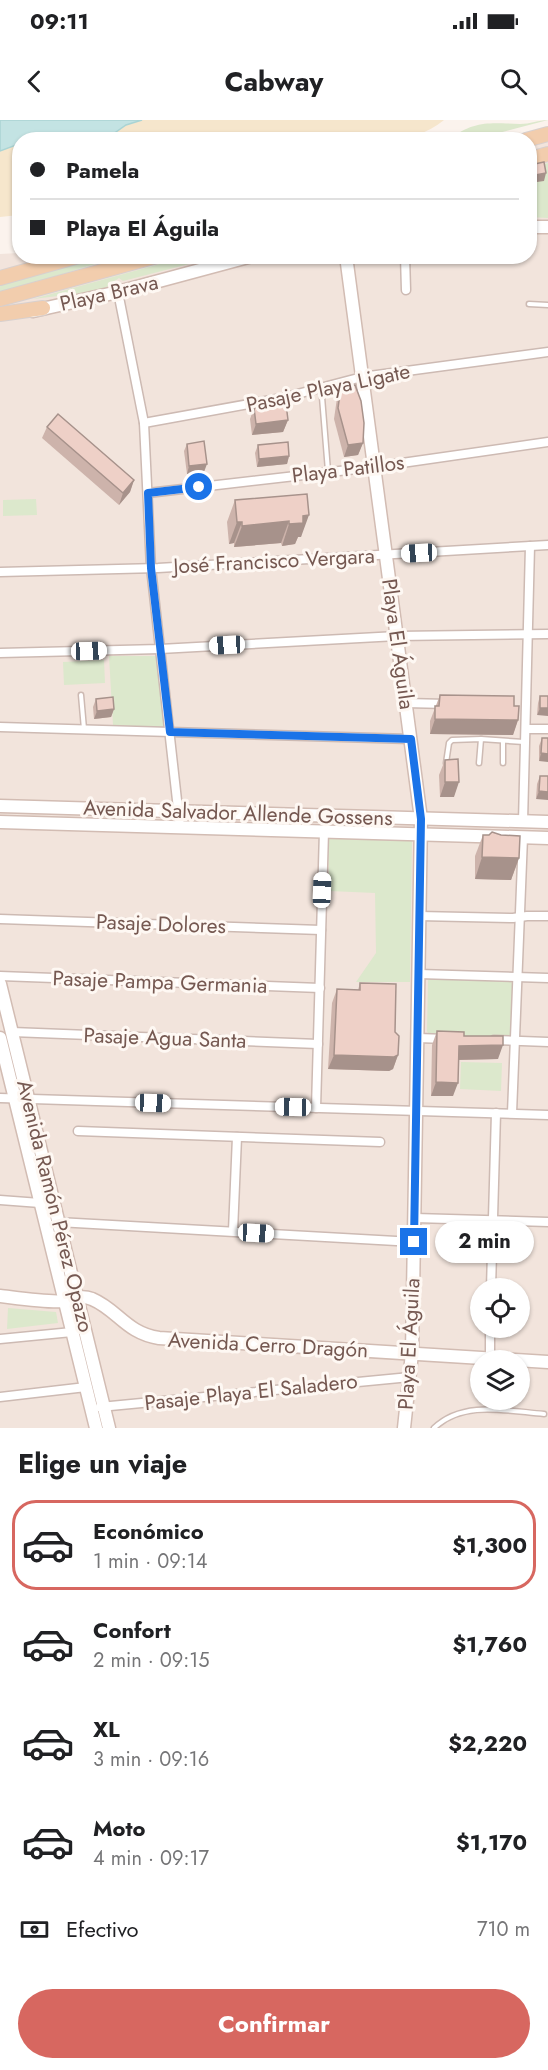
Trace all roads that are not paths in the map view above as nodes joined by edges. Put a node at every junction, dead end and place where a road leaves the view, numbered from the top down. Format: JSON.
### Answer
{"nodes":[{"id":1,"x":49,"y":264,"type":"edge"},
{"id":2,"x":128,"y":264,"type":"edge"},
{"id":3,"x":222,"y":264,"type":"edge"},
{"id":4,"x":347,"y":264,"type":"edge"},
{"id":5,"x":405,"y":264,"type":"edge"},
{"id":6,"x":34,"y":268,"type":"junction"},
{"id":7,"x":0,"y":270,"type":"edge"},
{"id":8,"x":0,"y":278,"type":"edge"},
{"id":9,"x":406,"y":290,"type":"dead end"},
{"id":10,"x":118,"y":292,"type":"junction"},
{"id":11,"x":0,"y":299,"type":"edge"},
{"id":12,"x":529,"y":304,"type":"dead end"},
{"id":13,"x":548,"y":305,"type":"edge"},
{"id":14,"x":43,"y":308,"type":"junction"},
{"id":15,"x":0,"y":314,"type":"edge"},
{"id":16,"x":0,"y":319,"type":"edge"},
{"id":17,"x":548,"y":352,"type":"edge"},
{"id":18,"x":362,"y":377,"type":"junction"},
{"id":19,"x":322,"y":397,"type":"dead end"},
{"id":20,"x":144,"y":423,"type":"junction"},
{"id":21,"x":548,"y":442,"type":"edge"},
{"id":22,"x":374,"y":467,"type":"junction"},
{"id":23,"x":328,"y":472,"type":"junction"},
{"id":24,"x":148,"y":493,"type":"junction"},
{"id":25,"x":548,"y":545,"type":"edge"},
{"id":26,"x":530,"y":546,"type":"junction"},
{"id":27,"x":386,"y":555,"type":"junction"},
{"id":28,"x":151,"y":568,"type":"junction"},
{"id":29,"x":0,"y":572,"type":"edge"},
{"id":30,"x":548,"y":634,"type":"edge"},
{"id":31,"x":528,"y":635,"type":"junction"},
{"id":32,"x":397,"y":636,"type":"junction"},
{"id":33,"x":160,"y":649,"type":"junction"},
{"id":34,"x":0,"y":653,"type":"edge"},
{"id":35,"x":81,"y":695,"type":"dead end"},
{"id":36,"x":406,"y":703,"type":"junction"},
{"id":37,"x":460,"y":704,"type":"edge"},
{"id":38,"x":515,"y":705,"type":"edge"},
{"id":39,"x":526,"y":705,"type":"junction"},
{"id":40,"x":0,"y":727,"type":"edge"},
{"id":41,"x":526,"y":729,"type":"junction"},
{"id":42,"x":548,"y":729,"type":"edge"},
{"id":43,"x":84,"y":730,"type":"junction"},
{"id":44,"x":170,"y":732,"type":"junction"},
{"id":45,"x":411,"y":739,"type":"junction"},
{"id":46,"x":480,"y":739,"type":"junction"},
{"id":47,"x":503,"y":741,"type":"junction"},
{"id":48,"x":525,"y":742,"type":"junction"},
{"id":49,"x":479,"y":763,"type":"dead end"},
{"id":50,"x":503,"y":763,"type":"dead end"},
{"id":51,"x":446,"y":764,"type":"edge"},
{"id":52,"x":0,"y":806,"type":"edge"},
{"id":53,"x":178,"y":811,"type":"junction"},
{"id":54,"x":421,"y":819,"type":"junction"},
{"id":55,"x":0,"y":822,"type":"edge"},
{"id":56,"x":523,"y":822,"type":"junction"},
{"id":57,"x":548,"y":822,"type":"edge"},
{"id":58,"x":180,"y":827,"type":"junction"},
{"id":59,"x":324,"y":831,"type":"junction"},
{"id":60,"x":421,"y":834,"type":"junction"},
{"id":61,"x":523,"y":837,"type":"junction"},
{"id":62,"x":548,"y":838,"type":"edge"},
{"id":63,"x":419,"y":916,"type":"junction"},
{"id":64,"x":520,"y":916,"type":"junction"},
{"id":65,"x":548,"y":916,"type":"edge"},
{"id":66,"x":0,"y":918,"type":"edge"},
{"id":67,"x":321,"y":930,"type":"junction"},
{"id":68,"x":418,"y":974,"type":"junction"},
{"id":69,"x":0,"y":976,"type":"edge"},
{"id":70,"x":517,"y":977,"type":"junction"},
{"id":71,"x":548,"y":978,"type":"edge"},
{"id":72,"x":0,"y":984,"type":"edge"},
{"id":73,"x":320,"y":988,"type":"junction"},
{"id":74,"x":12,"y":1032,"type":"junction"},
{"id":75,"x":0,"y":1038,"type":"edge"},
{"id":76,"x":417,"y":1038,"type":"junction"},
{"id":77,"x":461,"y":1039,"type":"edge"},
{"id":78,"x":482,"y":1040,"type":"edge"},
{"id":79,"x":515,"y":1041,"type":"junction"},
{"id":80,"x":548,"y":1042,"type":"edge"},
{"id":81,"x":318,"y":1044,"type":"junction"},
{"id":82,"x":0,"y":1098,"type":"edge"},
{"id":83,"x":15,"y":1099,"type":"junction"},
{"id":84,"x":28,"y":1099,"type":"junction"},
{"id":85,"x":316,"y":1108,"type":"junction"},
{"id":86,"x":416,"y":1111,"type":"junction"},
{"id":87,"x":496,"y":1113,"type":"junction"},
{"id":88,"x":512,"y":1113,"type":"junction"},
{"id":89,"x":548,"y":1114,"type":"edge"},
{"id":90,"x":78,"y":1131,"type":"dead end"},
{"id":91,"x":237,"y":1137,"type":"junction"},
{"id":92,"x":380,"y":1142,"type":"dead end"},
{"id":93,"x":0,"y":1200,"type":"edge"},
{"id":94,"x":40,"y":1203,"type":"junction"},
{"id":95,"x":415,"y":1218,"type":"junction"},
{"id":96,"x":493,"y":1221,"type":"junction"},
{"id":97,"x":58,"y":1222,"type":"junction"},
{"id":98,"x":548,"y":1222,"type":"edge"},
{"id":99,"x":233,"y":1231,"type":"junction"},
{"id":100,"x":414,"y":1242,"type":"junction"},
{"id":101,"x":492,"y":1278,"type":"edge"},
{"id":102,"x":0,"y":1296,"type":"edge"},
{"id":103,"x":77,"y":1297,"type":"junction"},
{"id":104,"x":64,"y":1301,"type":"junction"},
{"id":105,"x":72,"y":1332,"type":"junction"},
{"id":106,"x":0,"y":1339,"type":"edge"},
{"id":107,"x":412,"y":1353,"type":"junction"},
{"id":108,"x":470,"y":1357,"type":"edge"},
{"id":109,"x":530,"y":1361,"type":"edge"},
{"id":110,"x":548,"y":1362,"type":"edge"},
{"id":111,"x":410,"y":1377,"type":"junction"},
{"id":112,"x":86,"y":1387,"type":"junction"},
{"id":113,"x":0,"y":1397,"type":"edge"},
{"id":114,"x":98,"y":1408,"type":"junction"},
{"id":115,"x":543,"y":1414,"type":"dead end"},
{"id":116,"x":96,"y":1428,"type":"edge"},
{"id":117,"x":109,"y":1428,"type":"edge"},
{"id":118,"x":404,"y":1428,"type":"edge"},
{"id":119,"x":434,"y":1428,"type":"edge"}],
"edges":[{"from":1,"to":6,"type":"main road"},
{"from":2,"to":11,"type":"main road"},
{"from":3,"to":10,"type":"street","name":"Playa Brava"},
{"from":4,"to":18,"type":"street","name":"Playa El Águila"},
{"from":5,"to":9,"type":"street"},
{"from":6,"to":7,"type":"main road"},
{"from":6,"to":8,"type":"main road"},
{"from":10,"to":14,"type":"street","name":"Playa Brava"},
{"from":10,"to":20,"type":"street"},
{"from":12,"to":13,"type":"lane"},
{"from":14,"to":15,"type":"main road"},
{"from":14,"to":16,"type":"street","name":"Playa Brava"},
{"from":17,"to":18,"type":"street","name":"Pasaje Playa Ligate"},
{"from":18,"to":20,"type":"street","name":"Pasaje Playa Ligate"},
{"from":18,"to":22,"type":"street","name":"Playa El Águila"},
{"from":19,"to":23,"type":"lane"},
{"from":20,"to":24,"type":"street"},
{"from":21,"to":22,"type":"street","name":"Playa Patillos"},
{"from":22,"to":23,"type":"street","name":"Playa Patillos"},
{"from":22,"to":27,"type":"street","name":"Playa El Águila"},
{"from":23,"to":24,"type":"street","name":"Playa Patillos"},
{"from":24,"to":28,"type":"street"},
{"from":25,"to":26,"type":"street","name":"José Francisco Vergara"},
{"from":26,"to":27,"type":"street","name":"José Francisco Vergara"},
{"from":26,"to":31,"type":"street"},
{"from":27,"to":28,"type":"street","name":"José Francisco Vergara"},
{"from":27,"to":32,"type":"street","name":"Playa El Águila"},
{"from":28,"to":29,"type":"street","name":"José Francisco Vergara"},
{"from":28,"to":33,"type":"street"},
{"from":30,"to":31,"type":"street"},
{"from":31,"to":32,"type":"street"},
{"from":31,"to":39,"type":"street"},
{"from":32,"to":33,"type":"street"},
{"from":32,"to":36,"type":"street","name":"Playa El Águila"},
{"from":33,"to":34,"type":"street"},
{"from":33,"to":44,"type":"street"},
{"from":35,"to":43,"type":"lane"},
{"from":36,"to":37,"type":"street"},
{"from":36,"to":45,"type":"street","name":"Playa El Águila"},
{"from":38,"to":39,"type":"street"},
{"from":39,"to":41,"type":"street"},
{"from":40,"to":43,"type":"street"},
{"from":41,"to":42,"type":"street"},
{"from":41,"to":48,"type":"street"},
{"from":43,"to":44,"type":"street"},
{"from":44,"to":45,"type":"street"},
{"from":44,"to":53,"type":"street"},
{"from":45,"to":54,"type":"street","name":"Playa El Águila"},
{"from":46,"to":47,"type":"lane"},
{"from":46,"to":49,"type":"lane"},
{"from":46,"to":51,"type":"lane"},
{"from":47,"to":48,"type":"lane"},
{"from":47,"to":50,"type":"lane"},
{"from":48,"to":56,"type":"street"},
{"from":52,"to":53,"type":"street","name":"Avenida Salvador Allende Gossens"},
{"from":53,"to":54,"type":"street","name":"Avenida Salvador Allende Gossens"},
{"from":53,"to":58,"type":"street"},
{"from":54,"to":56,"type":"street","name":"Avenida Salvador Allende Gossens"},
{"from":54,"to":60,"type":"street","name":"Playa El Águila"},
{"from":55,"to":58,"type":"street","name":"Avenida Salvador Allende Gossens"},
{"from":56,"to":57,"type":"street","name":"Avenida Salvador Allende Gossens"},
{"from":58,"to":59,"type":"street","name":"Avenida Salvador Allende Gossens"},
{"from":59,"to":60,"type":"street","name":"Avenida Salvador Allende Gossens"},
{"from":59,"to":67,"type":"street"},
{"from":60,"to":61,"type":"street","name":"Avenida Salvador Allende Gossens"},
{"from":60,"to":63,"type":"street","name":"Playa El Águila"},
{"from":61,"to":62,"type":"street","name":"Avenida Salvador Allende Gossens"},
{"from":61,"to":64,"type":"street"},
{"from":63,"to":64,"type":"street"},
{"from":63,"to":68,"type":"street","name":"Playa El Águila"},
{"from":64,"to":65,"type":"street"},
{"from":64,"to":70,"type":"street"},
{"from":66,"to":67,"type":"street","name":"Pasaje Dolores"},
{"from":67,"to":73,"type":"street"},
{"from":68,"to":70,"type":"street"},
{"from":68,"to":76,"type":"street","name":"Playa El Águila"},
{"from":69,"to":73,"type":"street","name":"Pasaje Pampa Germania"},
{"from":70,"to":71,"type":"street"},
{"from":70,"to":79,"type":"street"},
{"from":72,"to":74,"type":"street","name":"Avenida Ramón Pérez Opazo"},
{"from":73,"to":81,"type":"street"},
{"from":74,"to":81,"type":"street","name":"Pasaje Agua Santa"},
{"from":74,"to":84,"type":"street","name":"Avenida Ramón Pérez Opazo"},
{"from":75,"to":83,"type":"street","name":"Avenida Ramón Pérez Opazo"},
{"from":76,"to":77,"type":"street"},
{"from":76,"to":86,"type":"street","name":"Playa El Águila"},
{"from":78,"to":79,"type":"street"},
{"from":79,"to":80,"type":"street"},
{"from":79,"to":88,"type":"street"},
{"from":81,"to":85,"type":"street"},
{"from":82,"to":83,"type":"street"},
{"from":83,"to":84,"type":"street"},
{"from":83,"to":94,"type":"street","name":"Avenida Ramón Pérez Opazo"},
{"from":84,"to":85,"type":"street"},
{"from":84,"to":97,"type":"street","name":"Avenida Ramón Pérez Opazo"},
{"from":85,"to":86,"type":"street"},
{"from":86,"to":87,"type":"street"},
{"from":86,"to":95,"type":"street","name":"Playa El Águila"},
{"from":87,"to":88,"type":"street"},
{"from":87,"to":96,"type":"street"},
{"from":88,"to":89,"type":"street"},
{"from":90,"to":91,"type":"street"},
{"from":91,"to":92,"type":"street"},
{"from":91,"to":99,"type":"street"},
{"from":93,"to":94,"type":"street"},
{"from":94,"to":104,"type":"street","name":"Avenida Ramón Pérez Opazo"},
{"from":95,"to":96,"type":"street"},
{"from":95,"to":100,"type":"street","name":"Playa El Águila"},
{"from":96,"to":98,"type":"street"},
{"from":96,"to":101,"type":"street"},
{"from":97,"to":99,"type":"street"},
{"from":97,"to":103,"type":"street","name":"Avenida Ramón Pérez Opazo"},
{"from":99,"to":100,"type":"street"},
{"from":100,"to":107,"type":"street","name":"Playa El Águila"},
{"from":102,"to":104,"type":"street"},
{"from":103,"to":104,"type":"street"},
{"from":103,"to":107,"type":"street","name":"Avenida Cerro Dragón"},
{"from":103,"to":114,"type":"street","name":"Avenida Ramón Pérez Opazo"},
{"from":104,"to":105,"type":"street","name":"Avenida Ramón Pérez Opazo"},
{"from":105,"to":106,"type":"street"},
{"from":105,"to":112,"type":"street","name":"Avenida Ramón Pérez Opazo"},
{"from":107,"to":108,"type":"street","name":"Avenida Cerro Dragón"},
{"from":107,"to":111,"type":"street","name":"Playa El Águila"},
{"from":109,"to":110,"type":"street","name":"Avenida Cerro Dragón"},
{"from":111,"to":114,"type":"street","name":"Pasaje Playa El Saladero"},
{"from":111,"to":118,"type":"street","name":"Playa El Águila"},
{"from":112,"to":113,"type":"street"},
{"from":112,"to":114,"type":"street","name":"Avenida Ramón Pérez Opazo"},
{"from":114,"to":116,"type":"street","name":"Avenida Ramón Pérez Opazo"},
{"from":114,"to":117,"type":"street","name":"Avenida Ramón Pérez Opazo"},
{"from":115,"to":119,"type":"lane"}]}
